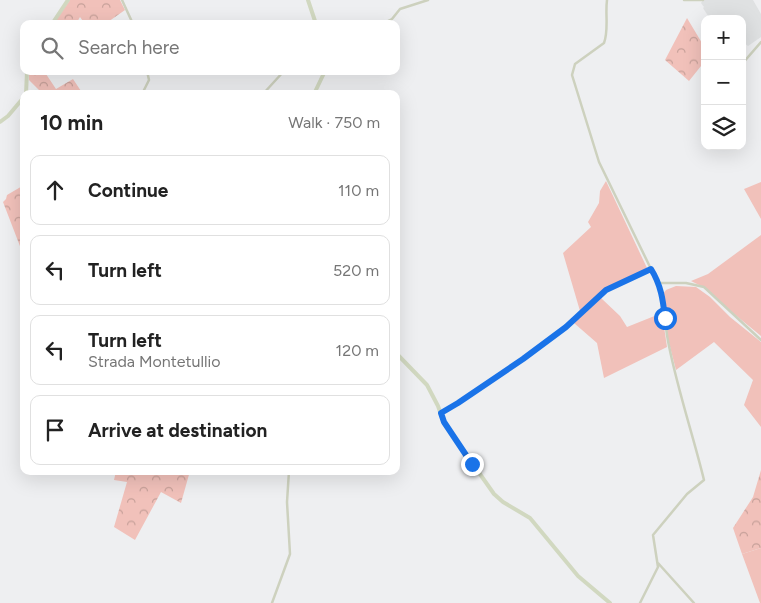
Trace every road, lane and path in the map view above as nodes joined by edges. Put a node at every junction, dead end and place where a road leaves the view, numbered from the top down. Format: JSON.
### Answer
{"nodes":[{"id":1,"x":68,"y":0,"type":"edge"},
{"id":2,"x":122,"y":0,"type":"edge"},
{"id":3,"x":308,"y":0,"type":"edge"},
{"id":4,"x":428,"y":0,"type":"edge"},
{"id":5,"x":607,"y":0,"type":"edge"},
{"id":6,"x":684,"y":0,"type":"edge"},
{"id":7,"x":703,"y":0,"type":"edge"},
{"id":8,"x":55,"y":20,"type":"edge"},
{"id":9,"x":131,"y":20,"type":"edge"},
{"id":10,"x":315,"y":20,"type":"edge"},
{"id":11,"x":391,"y":20,"type":"edge"},
{"id":12,"x":761,"y":42,"type":"edge"},
{"id":13,"x":745,"y":60,"type":"edge"},
{"id":14,"x":28,"y":75,"type":"edge"},
{"id":15,"x":148,"y":75,"type":"edge"},
{"id":16,"x":280,"y":75,"type":"edge"},
{"id":17,"x":322,"y":75,"type":"edge"},
{"id":18,"x":26,"y":90,"type":"edge"},
{"id":19,"x":144,"y":90,"type":"edge"},
{"id":20,"x":267,"y":90,"type":"edge"},
{"id":21,"x":316,"y":90,"type":"edge"},
{"id":22,"x":20,"y":102,"type":"edge"},
{"id":23,"x":0,"y":122,"type":"edge"},
{"id":24,"x":651,"y":269,"type":"junction"},
{"id":25,"x":659,"y":283,"type":"junction"},
{"id":26,"x":761,"y":340,"type":"edge"},
{"id":27,"x":400,"y":357,"type":"edge"},
{"id":28,"x":441,"y":413,"type":"junction"},
{"id":29,"x":289,"y":475,"type":"edge"},
{"id":30,"x":657,"y":562,"type":"junction"},
{"id":31,"x":272,"y":603,"type":"edge"},
{"id":32,"x":610,"y":603,"type":"edge"},
{"id":33,"x":640,"y":603,"type":"edge"},
{"id":34,"x":694,"y":603,"type":"edge"}],
"edges":[{"from":1,"to":8,"type":"street"},
{"from":2,"to":9,"type":"street"},
{"from":3,"to":10,"type":"street"},
{"from":4,"to":11,"type":"street"},
{"from":5,"to":24,"type":"street"},
{"from":6,"to":7,"type":"street"},
{"from":12,"to":13,"type":"street"},
{"from":14,"to":18,"type":"street"},
{"from":15,"to":19,"type":"street"},
{"from":16,"to":20,"type":"street"},
{"from":17,"to":21,"type":"street"},
{"from":22,"to":23,"type":"street"},
{"from":24,"to":25,"type":"street"},
{"from":24,"to":28,"type":"street"},
{"from":25,"to":26,"type":"street"},
{"from":25,"to":30,"type":"street"},
{"from":27,"to":28,"type":"street"},
{"from":28,"to":32,"type":"street"},
{"from":29,"to":31,"type":"street"},
{"from":30,"to":33,"type":"street"},
{"from":30,"to":34,"type":"street"}]}
